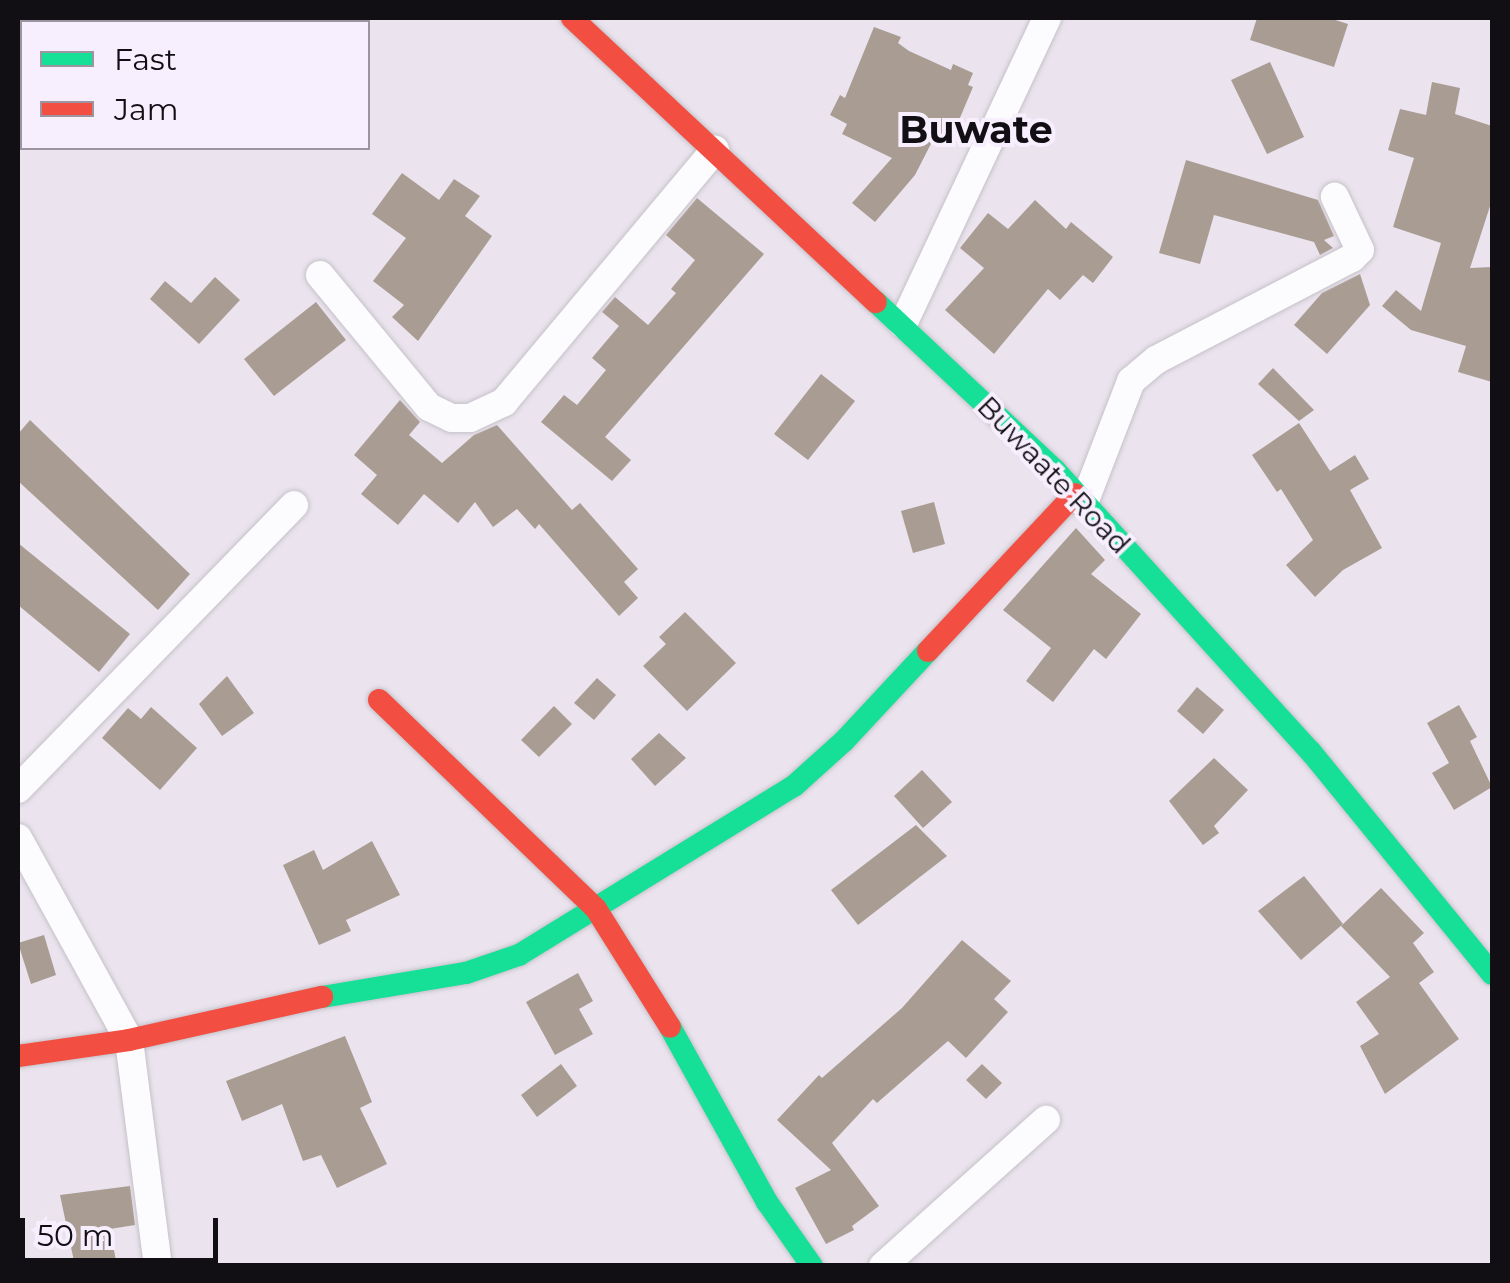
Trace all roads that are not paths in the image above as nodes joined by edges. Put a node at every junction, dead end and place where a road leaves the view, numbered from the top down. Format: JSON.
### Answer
{"nodes":[{"id":1,"x":572,"y":18,"type":"edge"},
{"id":2,"x":1048,"y":18,"type":"edge"},
{"id":3,"x":714,"y":150,"type":"junction"},
{"id":4,"x":1335,"y":198,"type":"dead end"},
{"id":5,"x":320,"y":275,"type":"dead end"},
{"id":6,"x":904,"y":324,"type":"junction"},
{"id":7,"x":1080,"y":498,"type":"junction"},
{"id":8,"x":294,"y":505,"type":"dead end"},
{"id":9,"x":380,"y":700,"type":"dead end"},
{"id":10,"x":18,"y":789,"type":"edge"},
{"id":11,"x":18,"y":838,"type":"edge"},
{"id":12,"x":596,"y":909,"type":"junction"},
{"id":13,"x":1492,"y":974,"type":"edge"},
{"id":14,"x":129,"y":1040,"type":"junction"},
{"id":15,"x":18,"y":1056,"type":"edge"},
{"id":16,"x":1046,"y":1120,"type":"dead end"},
{"id":17,"x":158,"y":1266,"type":"edge"},
{"id":18,"x":812,"y":1266,"type":"edge"},
{"id":19,"x":884,"y":1266,"type":"edge"}],
"edges":[{"from":1,"to":3,"type":"street","name":"Buwaate Road"},
{"from":2,"to":6,"type":"street"},
{"from":3,"to":5,"type":"street"},
{"from":3,"to":6,"type":"street","name":"Buwaate Road"},
{"from":4,"to":7,"type":"street"},
{"from":6,"to":7,"type":"street","name":"Buwaate Road"},
{"from":7,"to":12,"type":"street"},
{"from":7,"to":13,"type":"street","name":"Buwaate Road"},
{"from":8,"to":10,"type":"street"},
{"from":9,"to":12,"type":"street"},
{"from":11,"to":14,"type":"street"},
{"from":12,"to":14,"type":"street"},
{"from":12,"to":18,"type":"street"},
{"from":14,"to":15,"type":"street"},
{"from":14,"to":17,"type":"street"},
{"from":16,"to":19,"type":"street"}]}
